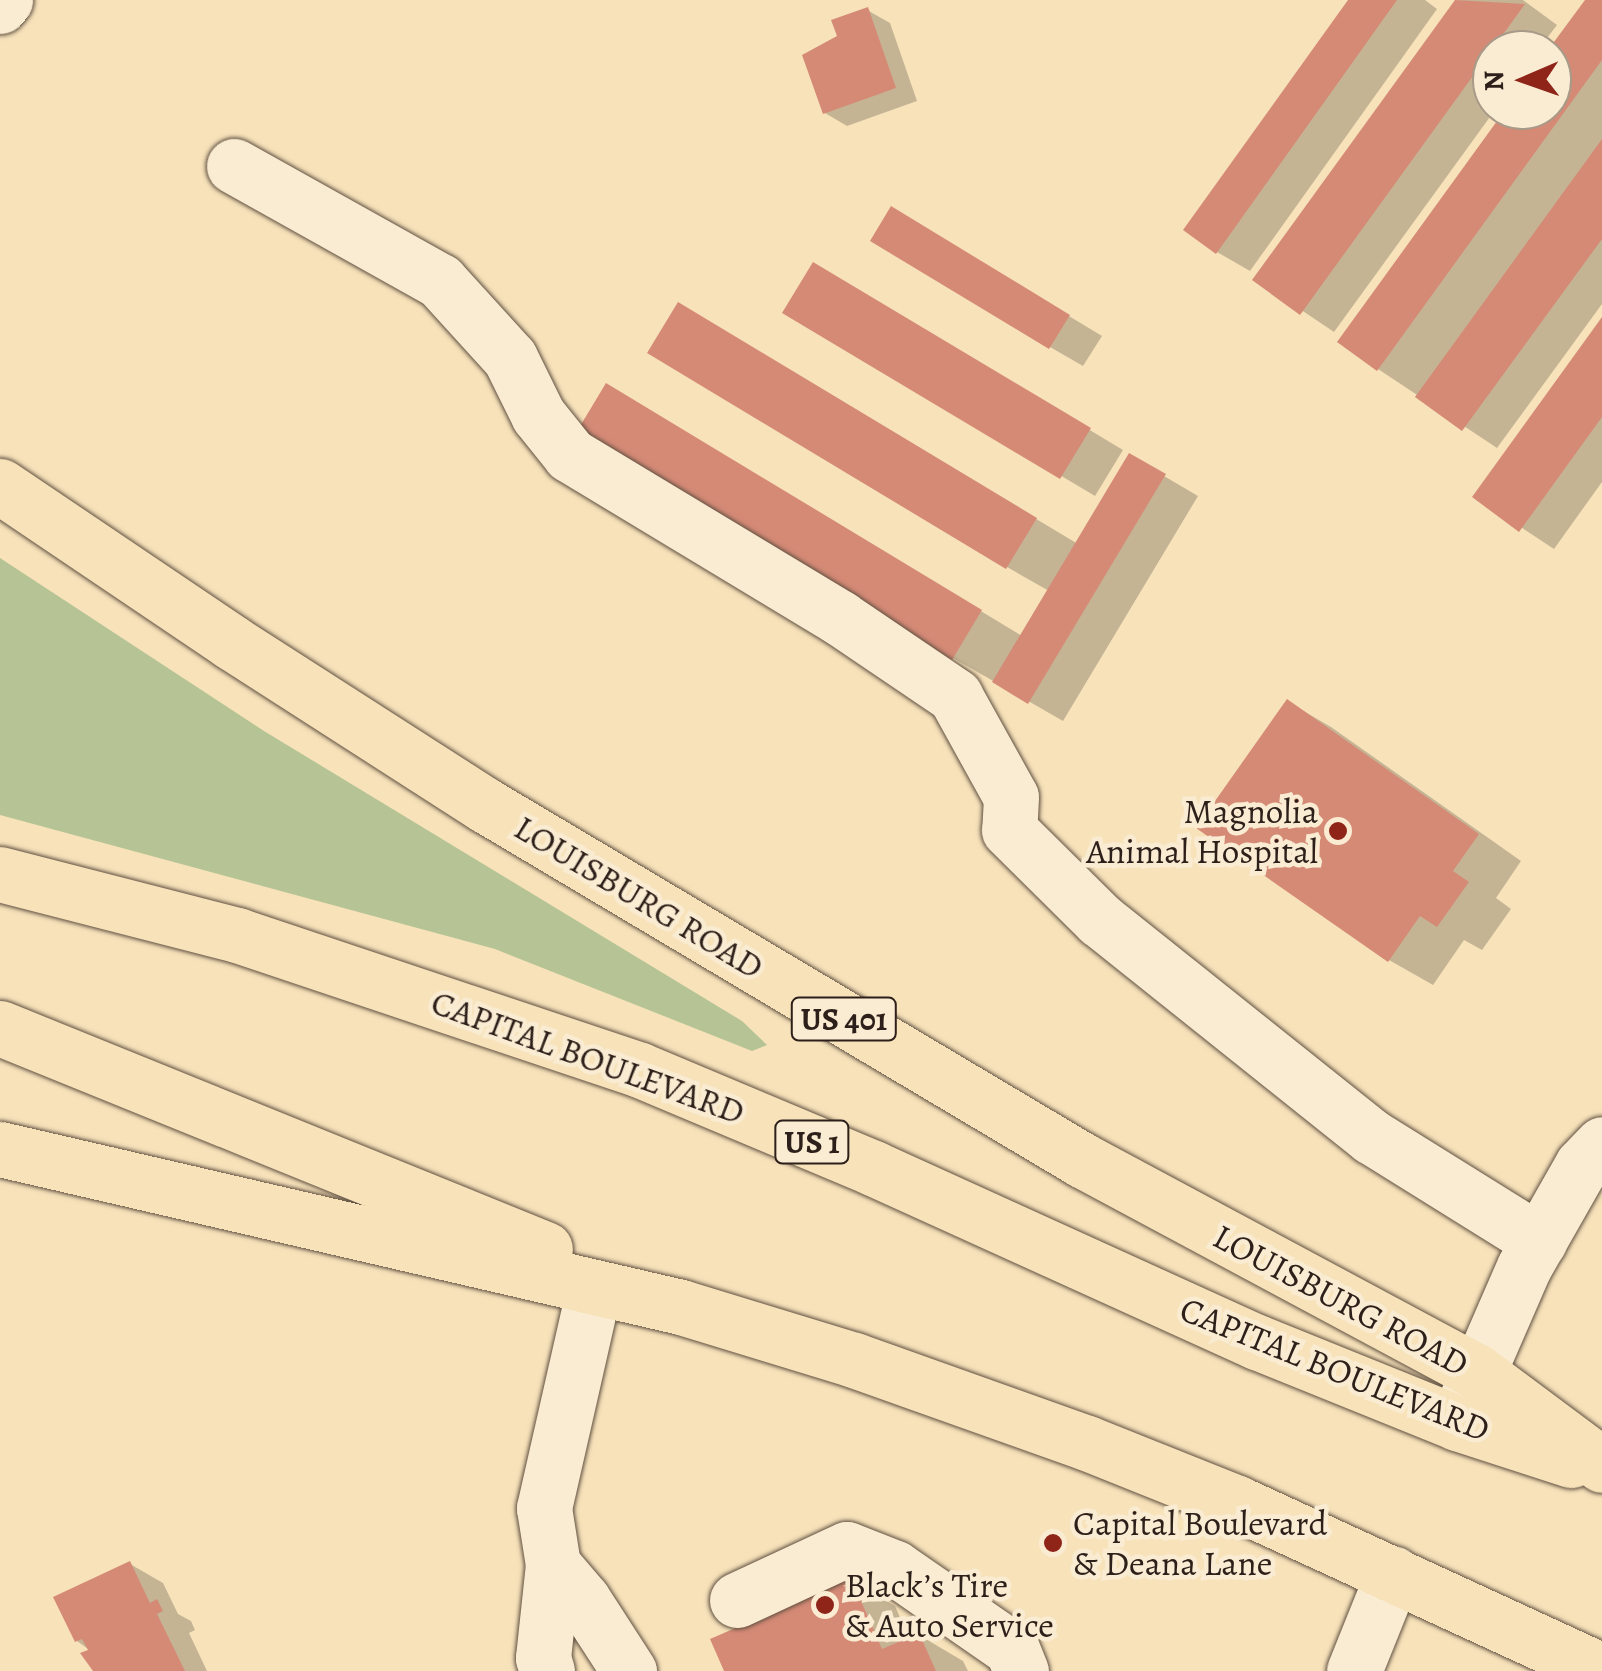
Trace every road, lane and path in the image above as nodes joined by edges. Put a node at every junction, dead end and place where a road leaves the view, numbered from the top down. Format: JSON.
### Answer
{"nodes":[{"id":1,"x":5,"y":0,"type":"edge"},
{"id":2,"x":0,"y":6,"type":"edge"},
{"id":3,"x":234,"y":166,"type":"dead end"},
{"id":4,"x":0,"y":486,"type":"edge"},
{"id":5,"x":0,"y":874,"type":"edge"},
{"id":6,"x":0,"y":1028,"type":"edge"},
{"id":7,"x":1602,"y":1144,"type":"edge"},
{"id":8,"x":0,"y":1149,"type":"edge"},
{"id":9,"x":1539,"y":1241,"type":"junction"},
{"id":10,"x":594,"y":1288,"type":"junction"},
{"id":11,"x":681,"y":1308,"type":"junction"},
{"id":12,"x":1476,"y":1371,"type":"junction"},
{"id":13,"x":1457,"y":1423,"type":"junction"},
{"id":14,"x":1602,"y":1468,"type":"edge"},
{"id":15,"x":553,"y":1565,"type":"junction"},
{"id":16,"x":1393,"y":1574,"type":"junction"},
{"id":17,"x":738,"y":1600,"type":"dead end"},
{"id":18,"x":547,"y":1671,"type":"edge"},
{"id":19,"x":629,"y":1671,"type":"edge"},
{"id":20,"x":1021,"y":1671,"type":"edge"},
{"id":21,"x":1354,"y":1671,"type":"edge"},
{"id":22,"x":1602,"y":1671,"type":"edge"}],
"edges":[{"from":1,"to":2,"type":"street"},
{"from":3,"to":9,"type":"street"},
{"from":4,"to":12,"type":"highway","name":"LOUISBURG ROAD","number":"US 401"},
{"from":5,"to":13,"type":"highway","name":"CAPITAL BOULEVARD","number":"US 1"},
{"from":6,"to":11,"type":"highway"},
{"from":7,"to":9,"type":"street"},
{"from":8,"to":10,"type":"highway"},
{"from":9,"to":12,"type":"street"},
{"from":10,"to":11,"type":"highway"},
{"from":10,"to":15,"type":"street"},
{"from":11,"to":16,"type":"highway"},
{"from":12,"to":13,"type":"street"},
{"from":12,"to":14,"type":"highway","name":"LOUISBURG ROAD","number":"US 401"},
{"from":13,"to":14,"type":"highway","name":"CAPITAL BOULEVARD","number":"US 1"},
{"from":15,"to":18,"type":"street"},
{"from":15,"to":19,"type":"street"},
{"from":16,"to":21,"type":"street"},
{"from":16,"to":22,"type":"highway"},
{"from":17,"to":20,"type":"street"}]}
